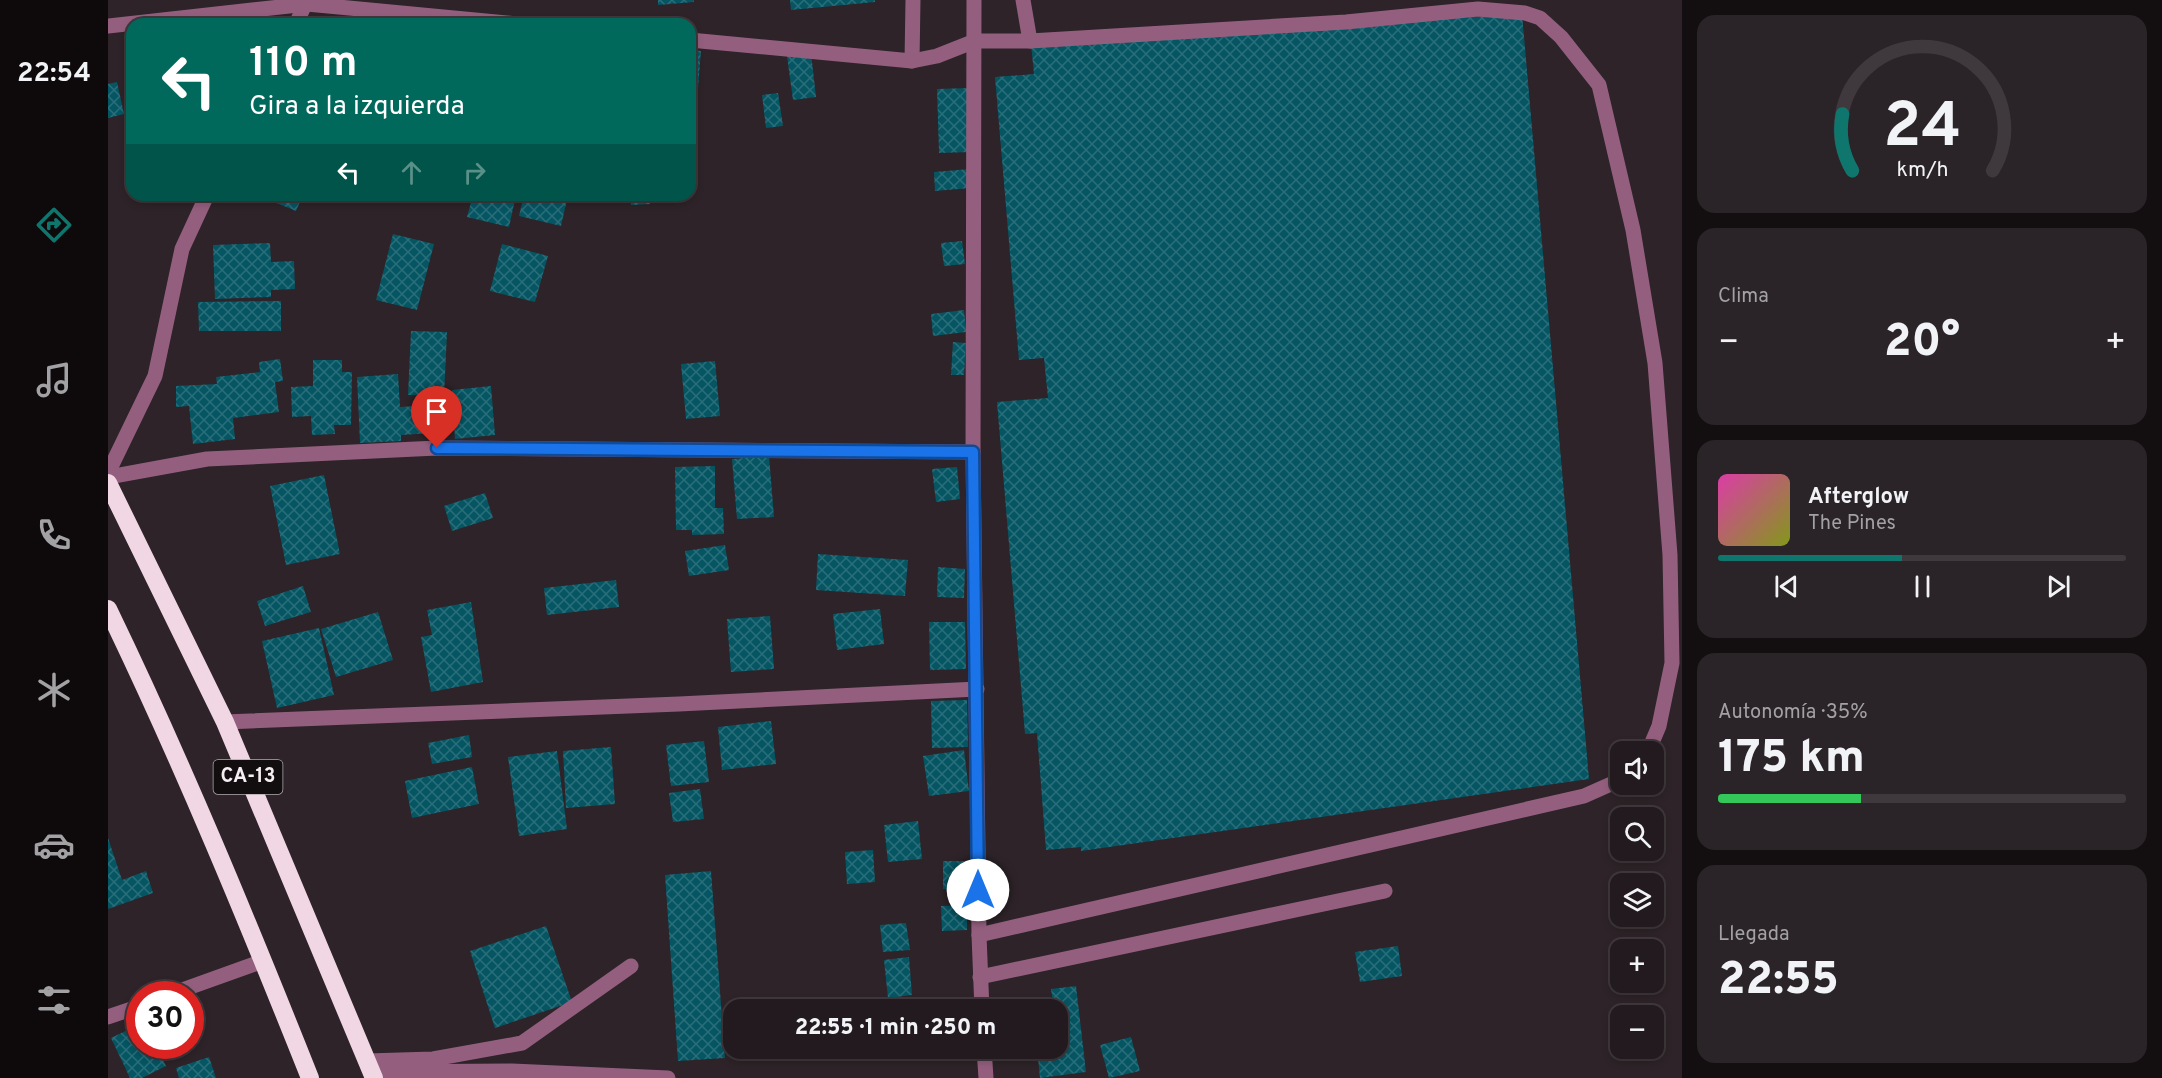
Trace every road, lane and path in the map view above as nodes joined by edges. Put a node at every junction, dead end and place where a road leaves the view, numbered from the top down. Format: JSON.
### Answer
{"nodes":[{"id":1,"x":913,"y":0,"type":"edge"},
{"id":2,"x":975,"y":0,"type":"edge"},
{"id":3,"x":1023,"y":0,"type":"edge"},
{"id":4,"x":307,"y":2,"type":"edge"},
{"id":5,"x":1521,"y":6,"type":"edge"},
{"id":6,"x":174,"y":18,"type":"edge"},
{"id":7,"x":299,"y":18,"type":"edge"},
{"id":8,"x":460,"y":18,"type":"edge"},
{"id":9,"x":126,"y":24,"type":"edge"},
{"id":10,"x":108,"y":26,"type":"edge"},
{"id":11,"x":696,"y":41,"type":"edge"},
{"id":12,"x":975,"y":41,"type":"junction"},
{"id":13,"x":1030,"y":41,"type":"junction"},
{"id":14,"x":912,"y":61,"type":"junction"},
{"id":15,"x":204,"y":201,"type":"edge"},
{"id":16,"x":973,"y":452,"type":"junction"},
{"id":17,"x":108,"y":475,"type":"edge"},
{"id":18,"x":108,"y":483,"type":"edge"},
{"id":19,"x":108,"y":609,"type":"edge"},
{"id":20,"x":977,"y":689,"type":"junction"},
{"id":21,"x":225,"y":722,"type":"junction"},
{"id":22,"x":1653,"y":741,"type":"edge"},
{"id":23,"x":1610,"y":784,"type":"edge"},
{"id":24,"x":1385,"y":891,"type":"dead end"},
{"id":25,"x":979,"y":935,"type":"junction"},
{"id":26,"x":264,"y":961,"type":"junction"},
{"id":27,"x":631,"y":966,"type":"dead end"},
{"id":28,"x":980,"y":977,"type":"junction"},
{"id":29,"x":204,"y":982,"type":"edge"},
{"id":30,"x":981,"y":999,"type":"edge"},
{"id":31,"x":126,"y":1011,"type":"edge"},
{"id":32,"x":108,"y":1017,"type":"edge"},
{"id":33,"x":985,"y":1059,"type":"edge"},
{"id":34,"x":370,"y":1071,"type":"edge"},
{"id":35,"x":309,"y":1078,"type":"edge"},
{"id":36,"x":668,"y":1078,"type":"edge"},
{"id":37,"x":986,"y":1078,"type":"edge"}],
"edges":[{"from":1,"to":14,"type":"street"},
{"from":2,"to":12,"type":"street"},
{"from":3,"to":13,"type":"street"},
{"from":4,"to":6,"type":"street"},
{"from":4,"to":7,"type":"street"},
{"from":4,"to":8,"type":"street"},
{"from":5,"to":13,"type":"street"},
{"from":5,"to":22,"type":"street"},
{"from":9,"to":10,"type":"street"},
{"from":11,"to":14,"type":"street"},
{"from":12,"to":13,"type":"street"},
{"from":12,"to":14,"type":"street"},
{"from":12,"to":16,"type":"street"},
{"from":15,"to":17,"type":"street"},
{"from":16,"to":17,"type":"street"},
{"from":16,"to":20,"type":"street"},
{"from":18,"to":21,"type":"highway","number":"CA-13"},
{"from":19,"to":26,"type":"highway","number":"CA-13"},
{"from":20,"to":21,"type":"street"},
{"from":20,"to":25,"type":"street"},
{"from":21,"to":34,"type":"highway","number":"CA-13"},
{"from":23,"to":25,"type":"street"},
{"from":24,"to":28,"type":"street"},
{"from":25,"to":28,"type":"street"},
{"from":26,"to":29,"type":"street"},
{"from":26,"to":35,"type":"highway","number":"CA-13"},
{"from":27,"to":34,"type":"street"},
{"from":28,"to":30,"type":"street"},
{"from":31,"to":32,"type":"street"},
{"from":33,"to":37,"type":"street"},
{"from":34,"to":36,"type":"street"}]}
